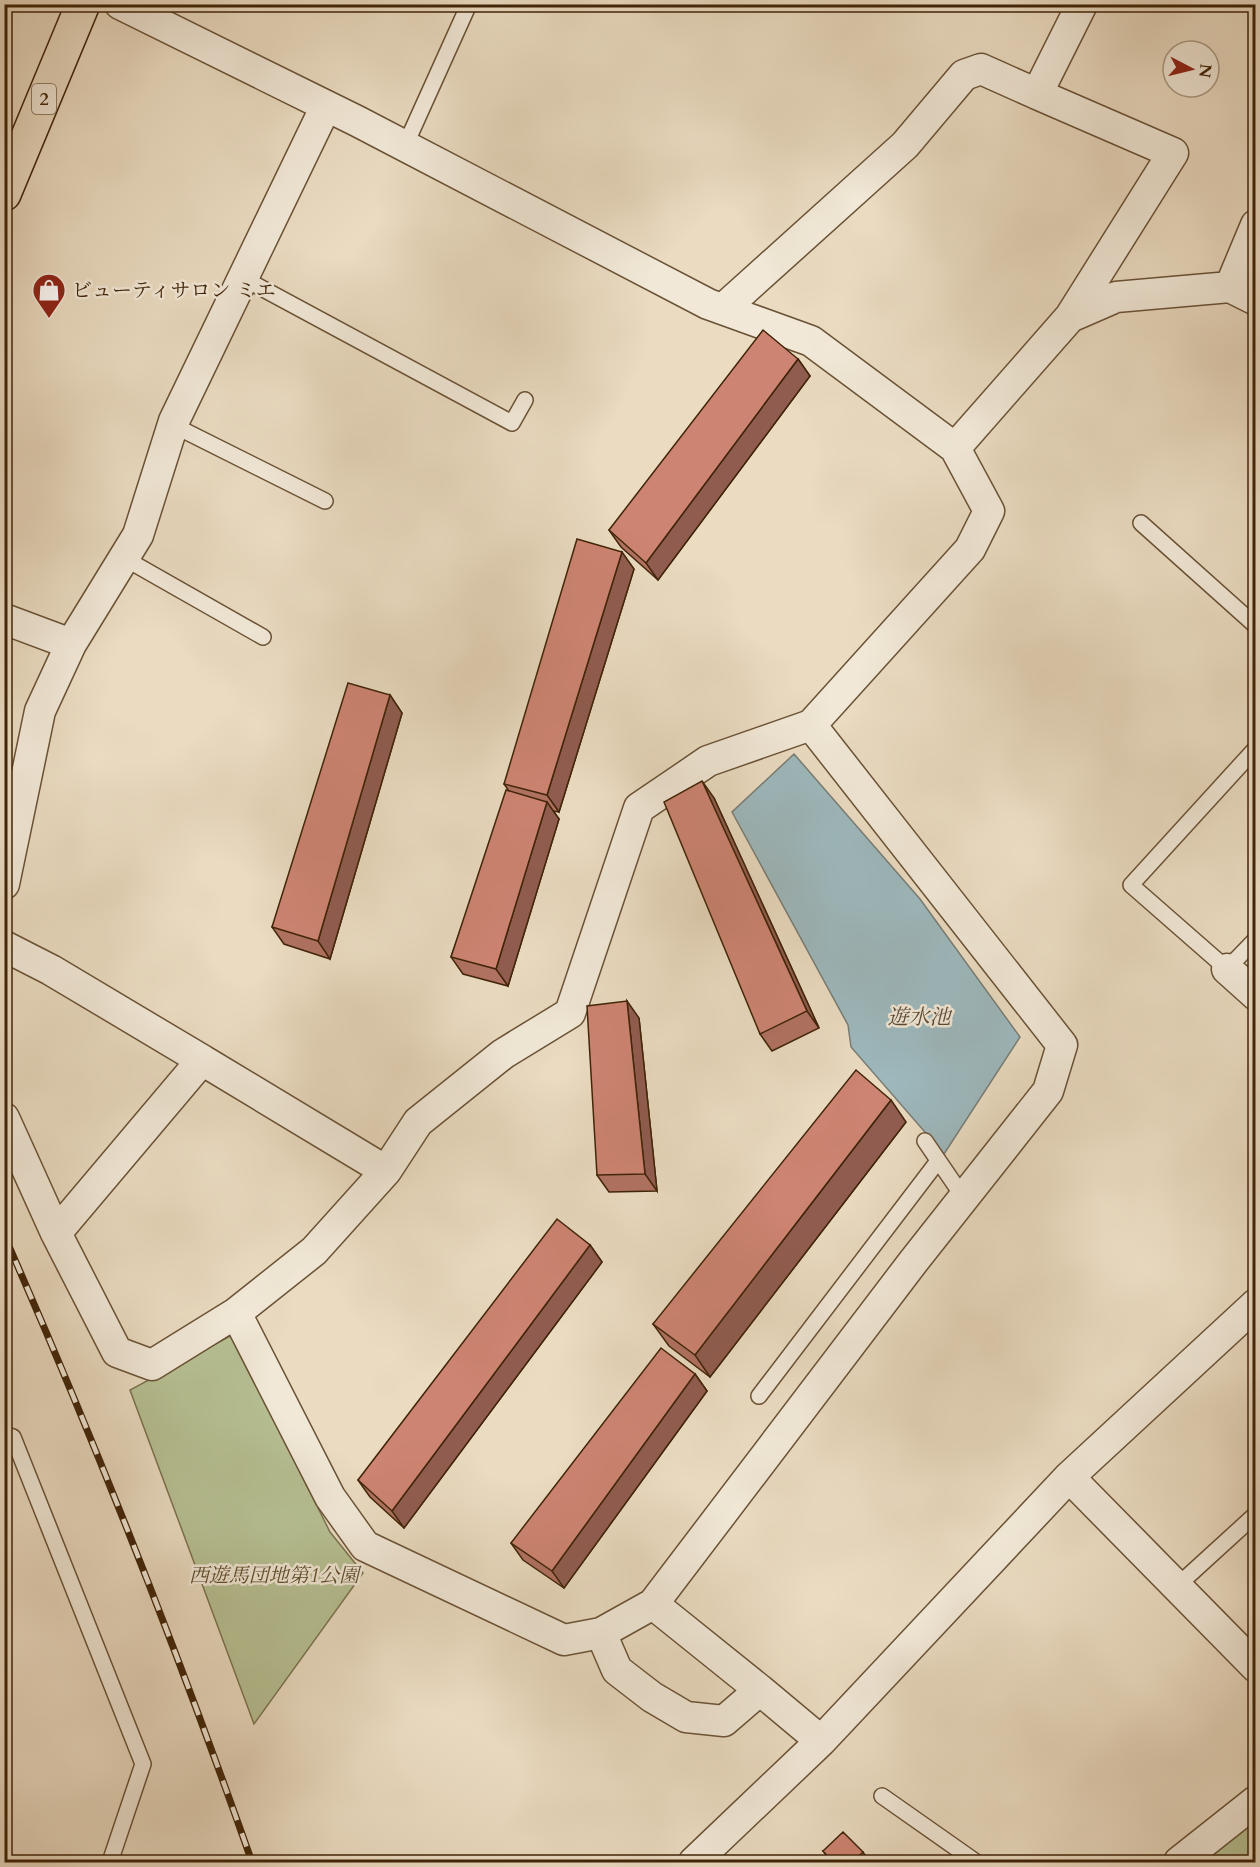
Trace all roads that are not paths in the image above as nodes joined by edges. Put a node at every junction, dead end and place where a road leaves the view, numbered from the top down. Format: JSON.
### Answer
{"nodes":[{"id":1,"x":83,"y":4,"type":"edge"},
{"id":2,"x":120,"y":4,"type":"edge"},
{"id":3,"x":469,"y":4,"type":"edge"},
{"id":4,"x":1082,"y":4,"type":"edge"},
{"id":5,"x":1037,"y":94,"type":"junction"},
{"id":6,"x":326,"y":105,"type":"junction"},
{"id":7,"x":405,"y":146,"type":"junction"},
{"id":8,"x":5,"y":189,"type":"edge"},
{"id":9,"x":1256,"y":225,"type":"edge"},
{"id":10,"x":243,"y":278,"type":"junction"},
{"id":11,"x":1243,"y":294,"type":"edge"},
{"id":12,"x":723,"y":309,"type":"junction"},
{"id":13,"x":1070,"y":317,"type":"junction"},
{"id":14,"x":525,"y":400,"type":"dead end"},
{"id":15,"x":173,"y":425,"type":"junction"},
{"id":16,"x":955,"y":448,"type":"junction"},
{"id":17,"x":325,"y":501,"type":"dead end"},
{"id":18,"x":1141,"y":523,"type":"dead end"},
{"id":19,"x":124,"y":558,"type":"junction"},
{"id":20,"x":4,"y":619,"type":"edge"},
{"id":21,"x":1256,"y":626,"type":"edge"},
{"id":22,"x":263,"y":637,"type":"dead end"},
{"id":23,"x":71,"y":644,"type":"junction"},
{"id":24,"x":811,"y":725,"type":"junction"},
{"id":25,"x":1256,"y":748,"type":"edge"},
{"id":26,"x":4,"y":884,"type":"edge"},
{"id":27,"x":1256,"y":939,"type":"edge"},
{"id":28,"x":4,"y":946,"type":"edge"},
{"id":29,"x":1227,"y":969,"type":"junction"},
{"id":30,"x":1256,"y":995,"type":"edge"},
{"id":31,"x":202,"y":1059,"type":"junction"},
{"id":32,"x":4,"y":1118,"type":"edge"},
{"id":33,"x":925,"y":1142,"type":"dead end"},
{"id":34,"x":938,"y":1161,"type":"junction"},
{"id":35,"x":386,"y":1171,"type":"junction"},
{"id":36,"x":964,"y":1198,"type":"junction"},
{"id":37,"x":56,"y":1233,"type":"junction"},
{"id":38,"x":1256,"y":1304,"type":"edge"},
{"id":39,"x":236,"y":1313,"type":"junction"},
{"id":40,"x":759,"y":1396,"type":"dead end"},
{"id":41,"x":4,"y":1434,"type":"edge"},
{"id":42,"x":1069,"y":1477,"type":"junction"},
{"id":43,"x":1256,"y":1514,"type":"edge"},
{"id":44,"x":1176,"y":1587,"type":"junction"},
{"id":45,"x":653,"y":1604,"type":"junction"},
{"id":46,"x":601,"y":1634,"type":"junction"},
{"id":47,"x":1256,"y":1667,"type":"edge"},
{"id":48,"x":760,"y":1690,"type":"junction"},
{"id":49,"x":821,"y":1741,"type":"junction"},
{"id":50,"x":882,"y":1796,"type":"dead end"},
{"id":51,"x":1256,"y":1801,"type":"edge"},
{"id":52,"x":110,"y":1863,"type":"edge"},
{"id":53,"x":694,"y":1863,"type":"edge"},
{"id":54,"x":976,"y":1863,"type":"edge"},
{"id":55,"x":1179,"y":1863,"type":"edge"}],
"edges":[{"from":1,"to":8,"type":"main road","number":"2"},
{"from":2,"to":6,"type":"street"},
{"from":3,"to":7,"type":"lane"},
{"from":4,"to":5,"type":"street"},
{"from":5,"to":12,"type":"street"},
{"from":5,"to":13,"type":"street"},
{"from":6,"to":7,"type":"street"},
{"from":6,"to":10,"type":"street"},
{"from":7,"to":12,"type":"street"},
{"from":9,"to":11,"type":"street"},
{"from":10,"to":14,"type":"lane"},
{"from":10,"to":15,"type":"street"},
{"from":11,"to":13,"type":"street"},
{"from":12,"to":16,"type":"street"},
{"from":13,"to":16,"type":"street"},
{"from":15,"to":17,"type":"lane"},
{"from":15,"to":19,"type":"street"},
{"from":16,"to":24,"type":"street"},
{"from":18,"to":21,"type":"lane"},
{"from":19,"to":22,"type":"lane"},
{"from":19,"to":23,"type":"street"},
{"from":20,"to":23,"type":"street"},
{"from":23,"to":26,"type":"street"},
{"from":24,"to":35,"type":"street"},
{"from":24,"to":36,"type":"street"},
{"from":25,"to":29,"type":"lane"},
{"from":27,"to":29,"type":"lane"},
{"from":28,"to":31,"type":"street"},
{"from":29,"to":30,"type":"street"},
{"from":31,"to":35,"type":"street"},
{"from":31,"to":37,"type":"street"},
{"from":32,"to":37,"type":"street"},
{"from":33,"to":34,"type":"lane"},
{"from":34,"to":36,"type":"lane"},
{"from":34,"to":40,"type":"lane"},
{"from":35,"to":39,"type":"street"},
{"from":36,"to":45,"type":"street"},
{"from":37,"to":39,"type":"street"},
{"from":38,"to":42,"type":"street"},
{"from":39,"to":46,"type":"street"},
{"from":41,"to":52,"type":"lane"},
{"from":42,"to":44,"type":"street"},
{"from":42,"to":49,"type":"street"},
{"from":43,"to":44,"type":"lane"},
{"from":44,"to":47,"type":"street"},
{"from":45,"to":46,"type":"street"},
{"from":45,"to":48,"type":"street"},
{"from":46,"to":48,"type":"street"},
{"from":48,"to":49,"type":"street"},
{"from":49,"to":53,"type":"street"},
{"from":50,"to":54,"type":"lane"},
{"from":51,"to":55,"type":"street"}]}
